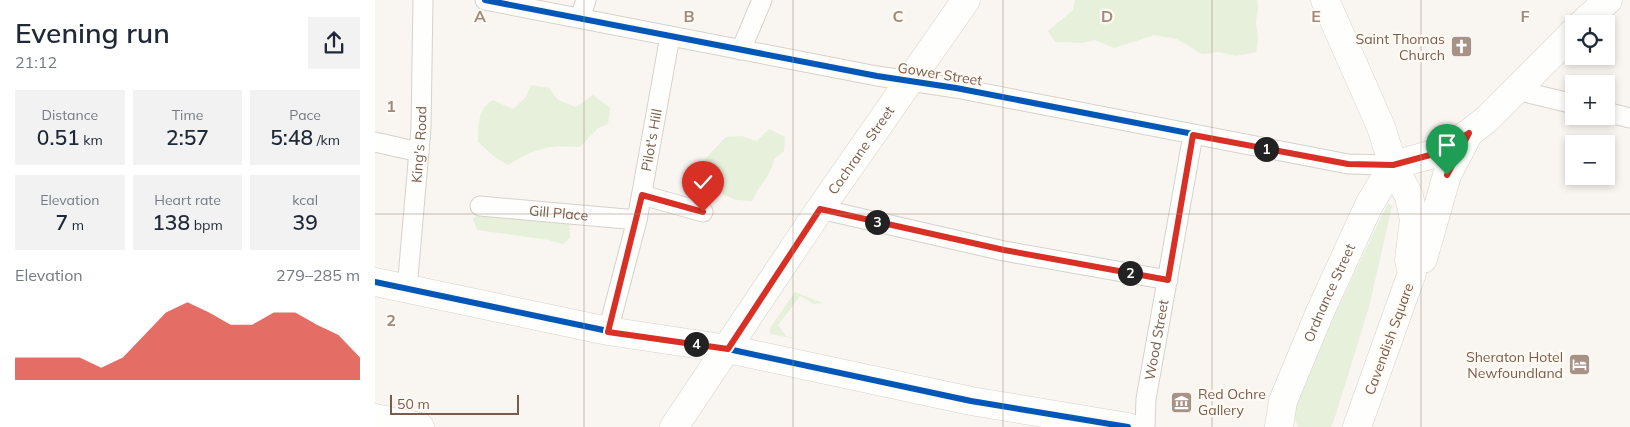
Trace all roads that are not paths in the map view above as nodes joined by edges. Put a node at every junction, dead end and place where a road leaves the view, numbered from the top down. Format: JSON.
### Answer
{"nodes":[{"id":1,"x":423,"y":0,"type":"edge"},
{"id":2,"x":485,"y":0,"type":"edge"},
{"id":3,"x":586,"y":0,"type":"edge"},
{"id":4,"x":762,"y":0,"type":"edge"},
{"id":5,"x":966,"y":0,"type":"edge"},
{"id":6,"x":1325,"y":0,"type":"edge"},
{"id":7,"x":1608,"y":0,"type":"edge"},
{"id":8,"x":1592,"y":15,"type":"edge"},
{"id":9,"x":579,"y":18,"type":"junction"},
{"id":10,"x":670,"y":36,"type":"junction"},
{"id":11,"x":1565,"y":41,"type":"edge"},
{"id":12,"x":741,"y":50,"type":"junction"},
{"id":13,"x":912,"y":81,"type":"junction"},
{"id":14,"x":1516,"y":90,"type":"junction"},
{"id":15,"x":1565,"y":102,"type":"edge"},
{"id":16,"x":1615,"y":114,"type":"edge"},
{"id":17,"x":1630,"y":118,"type":"edge"},
{"id":18,"x":1469,"y":133,"type":"junction"},
{"id":19,"x":1193,"y":135,"type":"junction"},
{"id":20,"x":375,"y":142,"type":"edge"},
{"id":21,"x":419,"y":152,"type":"junction"},
{"id":22,"x":1393,"y":165,"type":"junction"},
{"id":23,"x":642,"y":195,"type":"junction"},
{"id":24,"x":480,"y":206,"type":"dead end"},
{"id":25,"x":820,"y":209,"type":"junction"},
{"id":26,"x":703,"y":212,"type":"dead end"},
{"id":27,"x":637,"y":220,"type":"junction"},
{"id":28,"x":1412,"y":274,"type":"junction"},
{"id":29,"x":1168,"y":280,"type":"junction"},
{"id":30,"x":375,"y":282,"type":"edge"},
{"id":31,"x":407,"y":290,"type":"junction"},
{"id":32,"x":608,"y":332,"type":"junction"},
{"id":33,"x":728,"y":349,"type":"junction"},
{"id":34,"x":375,"y":418,"type":"edge"},
{"id":35,"x":420,"y":427,"type":"edge"},
{"id":36,"x":674,"y":427,"type":"edge"},
{"id":37,"x":1128,"y":427,"type":"edge"},
{"id":38,"x":1145,"y":427,"type":"edge"},
{"id":39,"x":1279,"y":427,"type":"edge"},
{"id":40,"x":1357,"y":427,"type":"edge"}],
"edges":[{"from":1,"to":21,"type":"street","name":"King's Road"},
{"from":2,"to":9,"type":"street","name":"Gower Street"},
{"from":3,"to":9,"type":"street"},
{"from":4,"to":12,"type":"street"},
{"from":5,"to":13,"type":"street","name":"Cochrane Street"},
{"from":6,"to":22,"type":"street","name":"Cavendish Square"},
{"from":7,"to":8,"type":"street"},
{"from":9,"to":10,"type":"street","name":"Gower Street"},
{"from":10,"to":12,"type":"street","name":"Gower Street"},
{"from":10,"to":23,"type":"street","name":"Pilot's Hill"},
{"from":11,"to":14,"type":"street"},
{"from":12,"to":13,"type":"street","name":"Gower Street"},
{"from":13,"to":19,"type":"street","name":"Gower Street"},
{"from":13,"to":25,"type":"street","name":"Cochrane Street"},
{"from":14,"to":15,"type":"street"},
{"from":14,"to":18,"type":"street"},
{"from":16,"to":17,"type":"street"},
{"from":18,"to":22,"type":"street"},
{"from":18,"to":28,"type":"street"},
{"from":19,"to":22,"type":"street","name":"Gower Street"},
{"from":19,"to":29,"type":"street","name":"Wood Street"},
{"from":20,"to":21,"type":"street"},
{"from":21,"to":31,"type":"street","name":"King's Road"},
{"from":22,"to":28,"type":"street","name":"Cavendish Square"},
{"from":22,"to":39,"type":"street","name":"Ordnance Street"},
{"from":23,"to":26,"type":"street"},
{"from":23,"to":27,"type":"street","name":"Pilot's Hill"},
{"from":24,"to":27,"type":"street","name":"Gill Place"},
{"from":25,"to":29,"type":"street"},
{"from":25,"to":33,"type":"street","name":"Cochrane Street"},
{"from":27,"to":32,"type":"street","name":"Pilot's Hill"},
{"from":28,"to":40,"type":"street","name":"Cavendish Square"},
{"from":29,"to":38,"type":"street","name":"Wood Street"},
{"from":30,"to":31,"type":"street"},
{"from":31,"to":32,"type":"street"},
{"from":32,"to":33,"type":"street"},
{"from":33,"to":36,"type":"street","name":"Cochrane Street"},
{"from":33,"to":37,"type":"street"},
{"from":34,"to":35,"type":"street"}]}
